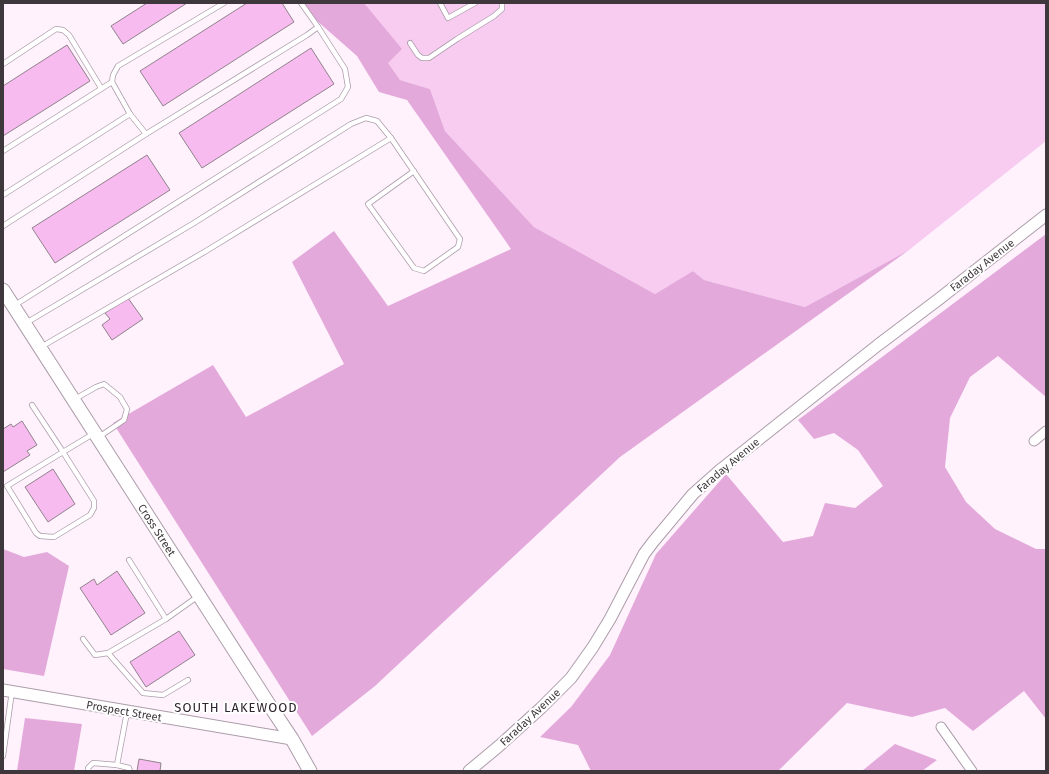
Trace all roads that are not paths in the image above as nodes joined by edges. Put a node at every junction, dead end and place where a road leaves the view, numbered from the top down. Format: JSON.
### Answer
{"nodes":[{"id":1,"x":224,"y":3,"type":"edge"},
{"id":2,"x":301,"y":3,"type":"edge"},
{"id":3,"x":440,"y":3,"type":"edge"},
{"id":4,"x":475,"y":3,"type":"edge"},
{"id":5,"x":502,"y":3,"type":"edge"},
{"id":6,"x":318,"y":27,"type":"junction"},
{"id":7,"x":410,"y":43,"type":"dead end"},
{"id":8,"x":3,"y":64,"type":"edge"},
{"id":9,"x":112,"y":82,"type":"junction"},
{"id":10,"x":101,"y":88,"type":"junction"},
{"id":11,"x":130,"y":114,"type":"junction"},
{"id":12,"x":146,"y":134,"type":"junction"},
{"id":13,"x":392,"y":138,"type":"junction"},
{"id":14,"x":3,"y":151,"type":"edge"},
{"id":15,"x":414,"y":171,"type":"junction"},
{"id":16,"x":3,"y":195,"type":"edge"},
{"id":17,"x":1046,"y":215,"type":"edge"},
{"id":18,"x":3,"y":226,"type":"edge"},
{"id":19,"x":3,"y":290,"type":"edge"},
{"id":20,"x":13,"y":306,"type":"junction"},
{"id":21,"x":25,"y":324,"type":"junction"},
{"id":22,"x":40,"y":348,"type":"junction"},
{"id":23,"x":74,"y":400,"type":"junction"},
{"id":24,"x":32,"y":405,"type":"dead end"},
{"id":25,"x":1046,"y":431,"type":"edge"},
{"id":26,"x":96,"y":435,"type":"junction"},
{"id":27,"x":1034,"y":441,"type":"dead end"},
{"id":28,"x":63,"y":452,"type":"junction"},
{"id":29,"x":129,"y":560,"type":"dead end"},
{"id":30,"x":199,"y":596,"type":"junction"},
{"id":31,"x":166,"y":618,"type":"junction"},
{"id":32,"x":83,"y":640,"type":"dead end"},
{"id":33,"x":108,"y":653,"type":"junction"},
{"id":34,"x":188,"y":680,"type":"dead end"},
{"id":35,"x":7,"y":691,"type":"edge"},
{"id":36,"x":127,"y":712,"type":"junction"},
{"id":37,"x":941,"y":728,"type":"dead end"},
{"id":38,"x":5,"y":730,"type":"edge"},
{"id":39,"x":292,"y":739,"type":"junction"},
{"id":40,"x":3,"y":756,"type":"edge"},
{"id":41,"x":117,"y":765,"type":"junction"},
{"id":42,"x":88,"y":771,"type":"edge"},
{"id":43,"x":130,"y":771,"type":"edge"},
{"id":44,"x":310,"y":771,"type":"edge"},
{"id":45,"x":469,"y":771,"type":"edge"},
{"id":46,"x":972,"y":771,"type":"edge"}],
"edges":[{"from":1,"to":9,"type":"lane"},
{"from":2,"to":6,"type":"lane"},
{"from":3,"to":4,"type":"lane"},
{"from":5,"to":7,"type":"lane"},
{"from":6,"to":12,"type":"lane"},
{"from":6,"to":20,"type":"lane"},
{"from":8,"to":10,"type":"lane"},
{"from":9,"to":10,"type":"lane"},
{"from":9,"to":11,"type":"lane"},
{"from":10,"to":14,"type":"lane"},
{"from":11,"to":12,"type":"lane"},
{"from":11,"to":16,"type":"lane"},
{"from":12,"to":18,"type":"lane"},
{"from":13,"to":15,"type":"lane"},
{"from":13,"to":21,"type":"lane"},
{"from":13,"to":22,"type":"lane"},
{"from":15,"to":15,"type":"lane"},
{"from":17,"to":45,"type":"street","name":"Faraday Avenue"},
{"from":19,"to":20,"type":"main road","name":"Cross Street"},
{"from":20,"to":21,"type":"main road","name":"Cross Street"},
{"from":21,"to":22,"type":"main road","name":"Cross Street"},
{"from":22,"to":23,"type":"main road","name":"Cross Street"},
{"from":23,"to":26,"type":"main road","name":"Cross Street"},
{"from":23,"to":26,"type":"lane"},
{"from":24,"to":28,"type":"lane"},
{"from":25,"to":27,"type":"street"},
{"from":26,"to":28,"type":"lane"},
{"from":26,"to":30,"type":"main road","name":"Cross Street"},
{"from":28,"to":28,"type":"lane"},
{"from":29,"to":31,"type":"lane"},
{"from":30,"to":31,"type":"lane"},
{"from":30,"to":39,"type":"main road","name":"Cross Street"},
{"from":31,"to":33,"type":"lane"},
{"from":32,"to":33,"type":"lane"},
{"from":33,"to":34,"type":"lane"},
{"from":35,"to":36,"type":"street","name":"Prospect Street"},
{"from":35,"to":38,"type":"lane"},
{"from":36,"to":39,"type":"street","name":"Prospect Street"},
{"from":36,"to":41,"type":"lane"},
{"from":37,"to":46,"type":"street"},
{"from":38,"to":40,"type":"lane"},
{"from":39,"to":44,"type":"main road","name":"Cross Street"},
{"from":41,"to":42,"type":"lane"},
{"from":41,"to":43,"type":"lane"}]}
